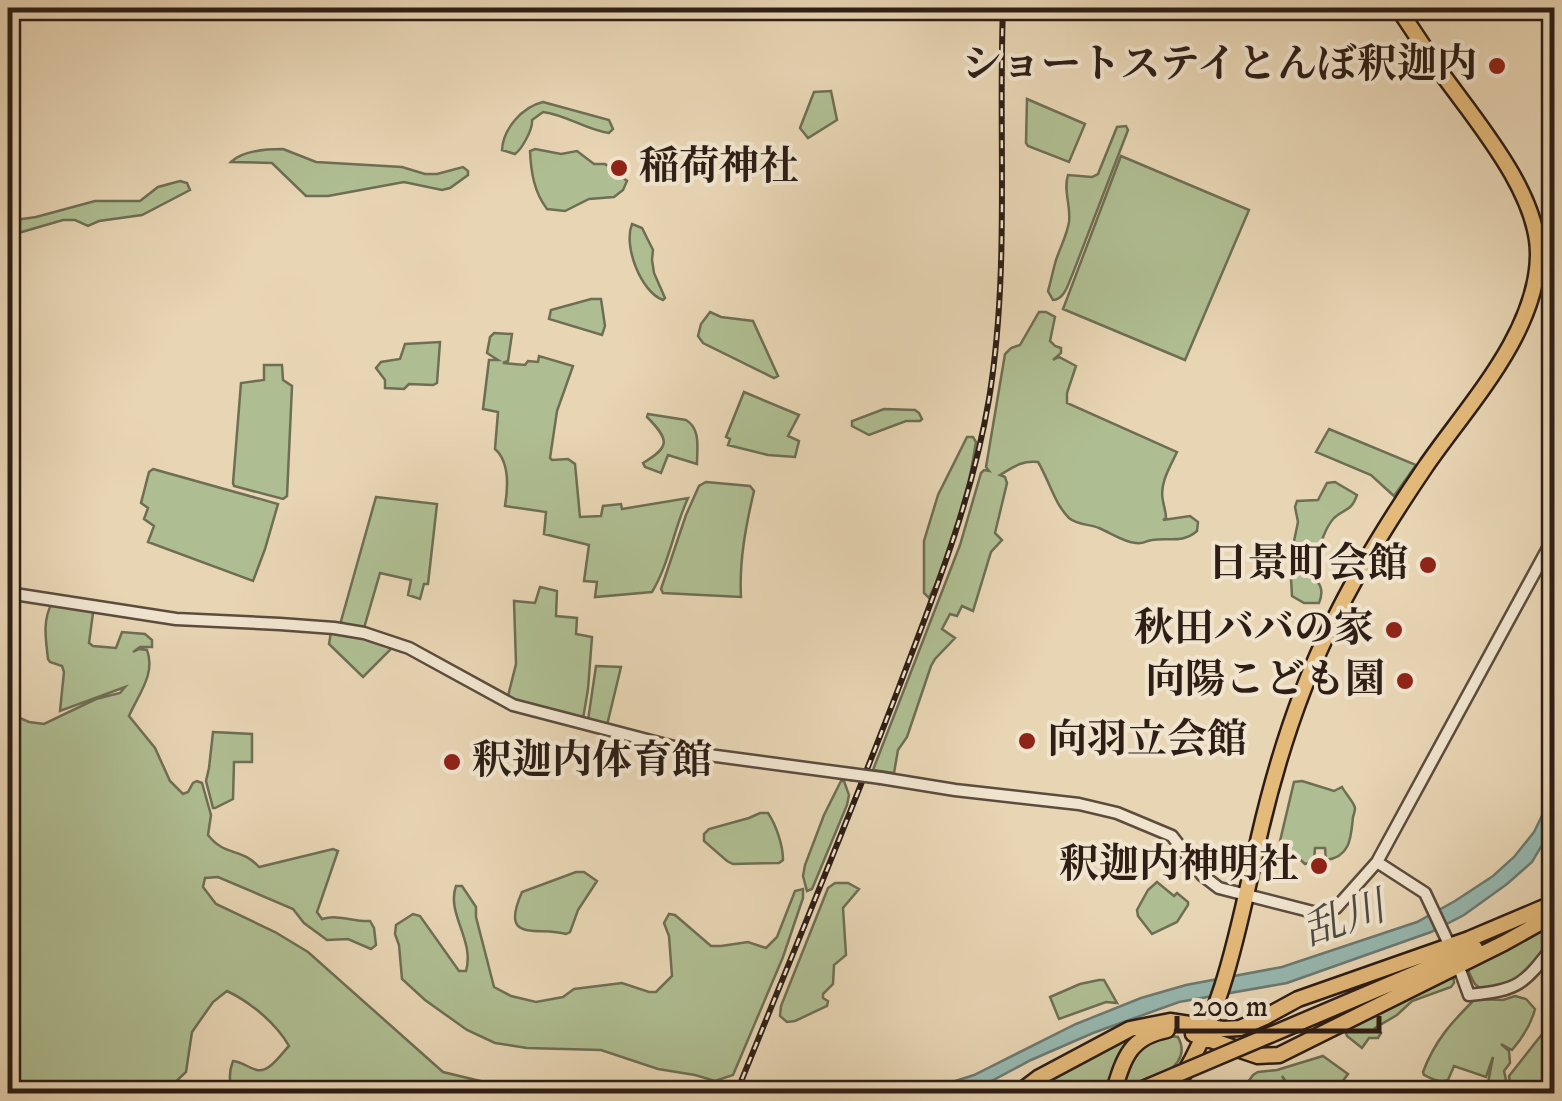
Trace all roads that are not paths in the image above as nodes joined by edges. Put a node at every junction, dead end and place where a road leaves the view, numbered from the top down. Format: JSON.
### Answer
{"nodes":[{"id":1,"x":1398,"y":8,"type":"edge"},
{"id":2,"x":1538,"y":261,"type":"junction"},
{"id":3,"x":1554,"y":265,"type":"edge"},
{"id":4,"x":1554,"y":537,"type":"edge"},
{"id":5,"x":8,"y":593,"type":"edge"},
{"id":6,"x":1377,"y":862,"type":"junction"},
{"id":7,"x":1246,"y":897,"type":"junction"},
{"id":8,"x":1554,"y":910,"type":"edge"},
{"id":9,"x":1445,"y":936,"type":"dead end"},
{"id":10,"x":1554,"y":945,"type":"edge"},
{"id":11,"x":1461,"y":973,"type":"dead end"},
{"id":12,"x":1204,"y":1031,"type":"junction"},
{"id":13,"x":1114,"y":1090,"type":"dead end"},
{"id":14,"x":1135,"y":1092,"type":"edge"},
{"id":15,"x":1017,"y":1094,"type":"edge"},
{"id":16,"x":1171,"y":1094,"type":"edge"}],
"edges":[{"from":1,"to":2,"type":"highway"},
{"from":2,"to":3,"type":"main road"},
{"from":2,"to":7,"type":"highway"},
{"from":4,"to":6,"type":"street"},
{"from":5,"to":7,"type":"street","bridge":true},
{"from":6,"to":7,"type":"street"},
{"from":6,"to":9,"type":"street"},
{"from":7,"to":12,"type":"highway"},
{"from":8,"to":12,"type":"highway"},
{"from":8,"to":12,"type":"highway"},
{"from":8,"to":14,"type":"highway","bridge":true},
{"from":10,"to":11,"type":"street"},
{"from":12,"to":13,"type":"highway"},
{"from":12,"to":15,"type":"highway"},
{"from":12,"to":16,"type":"highway"}]}
